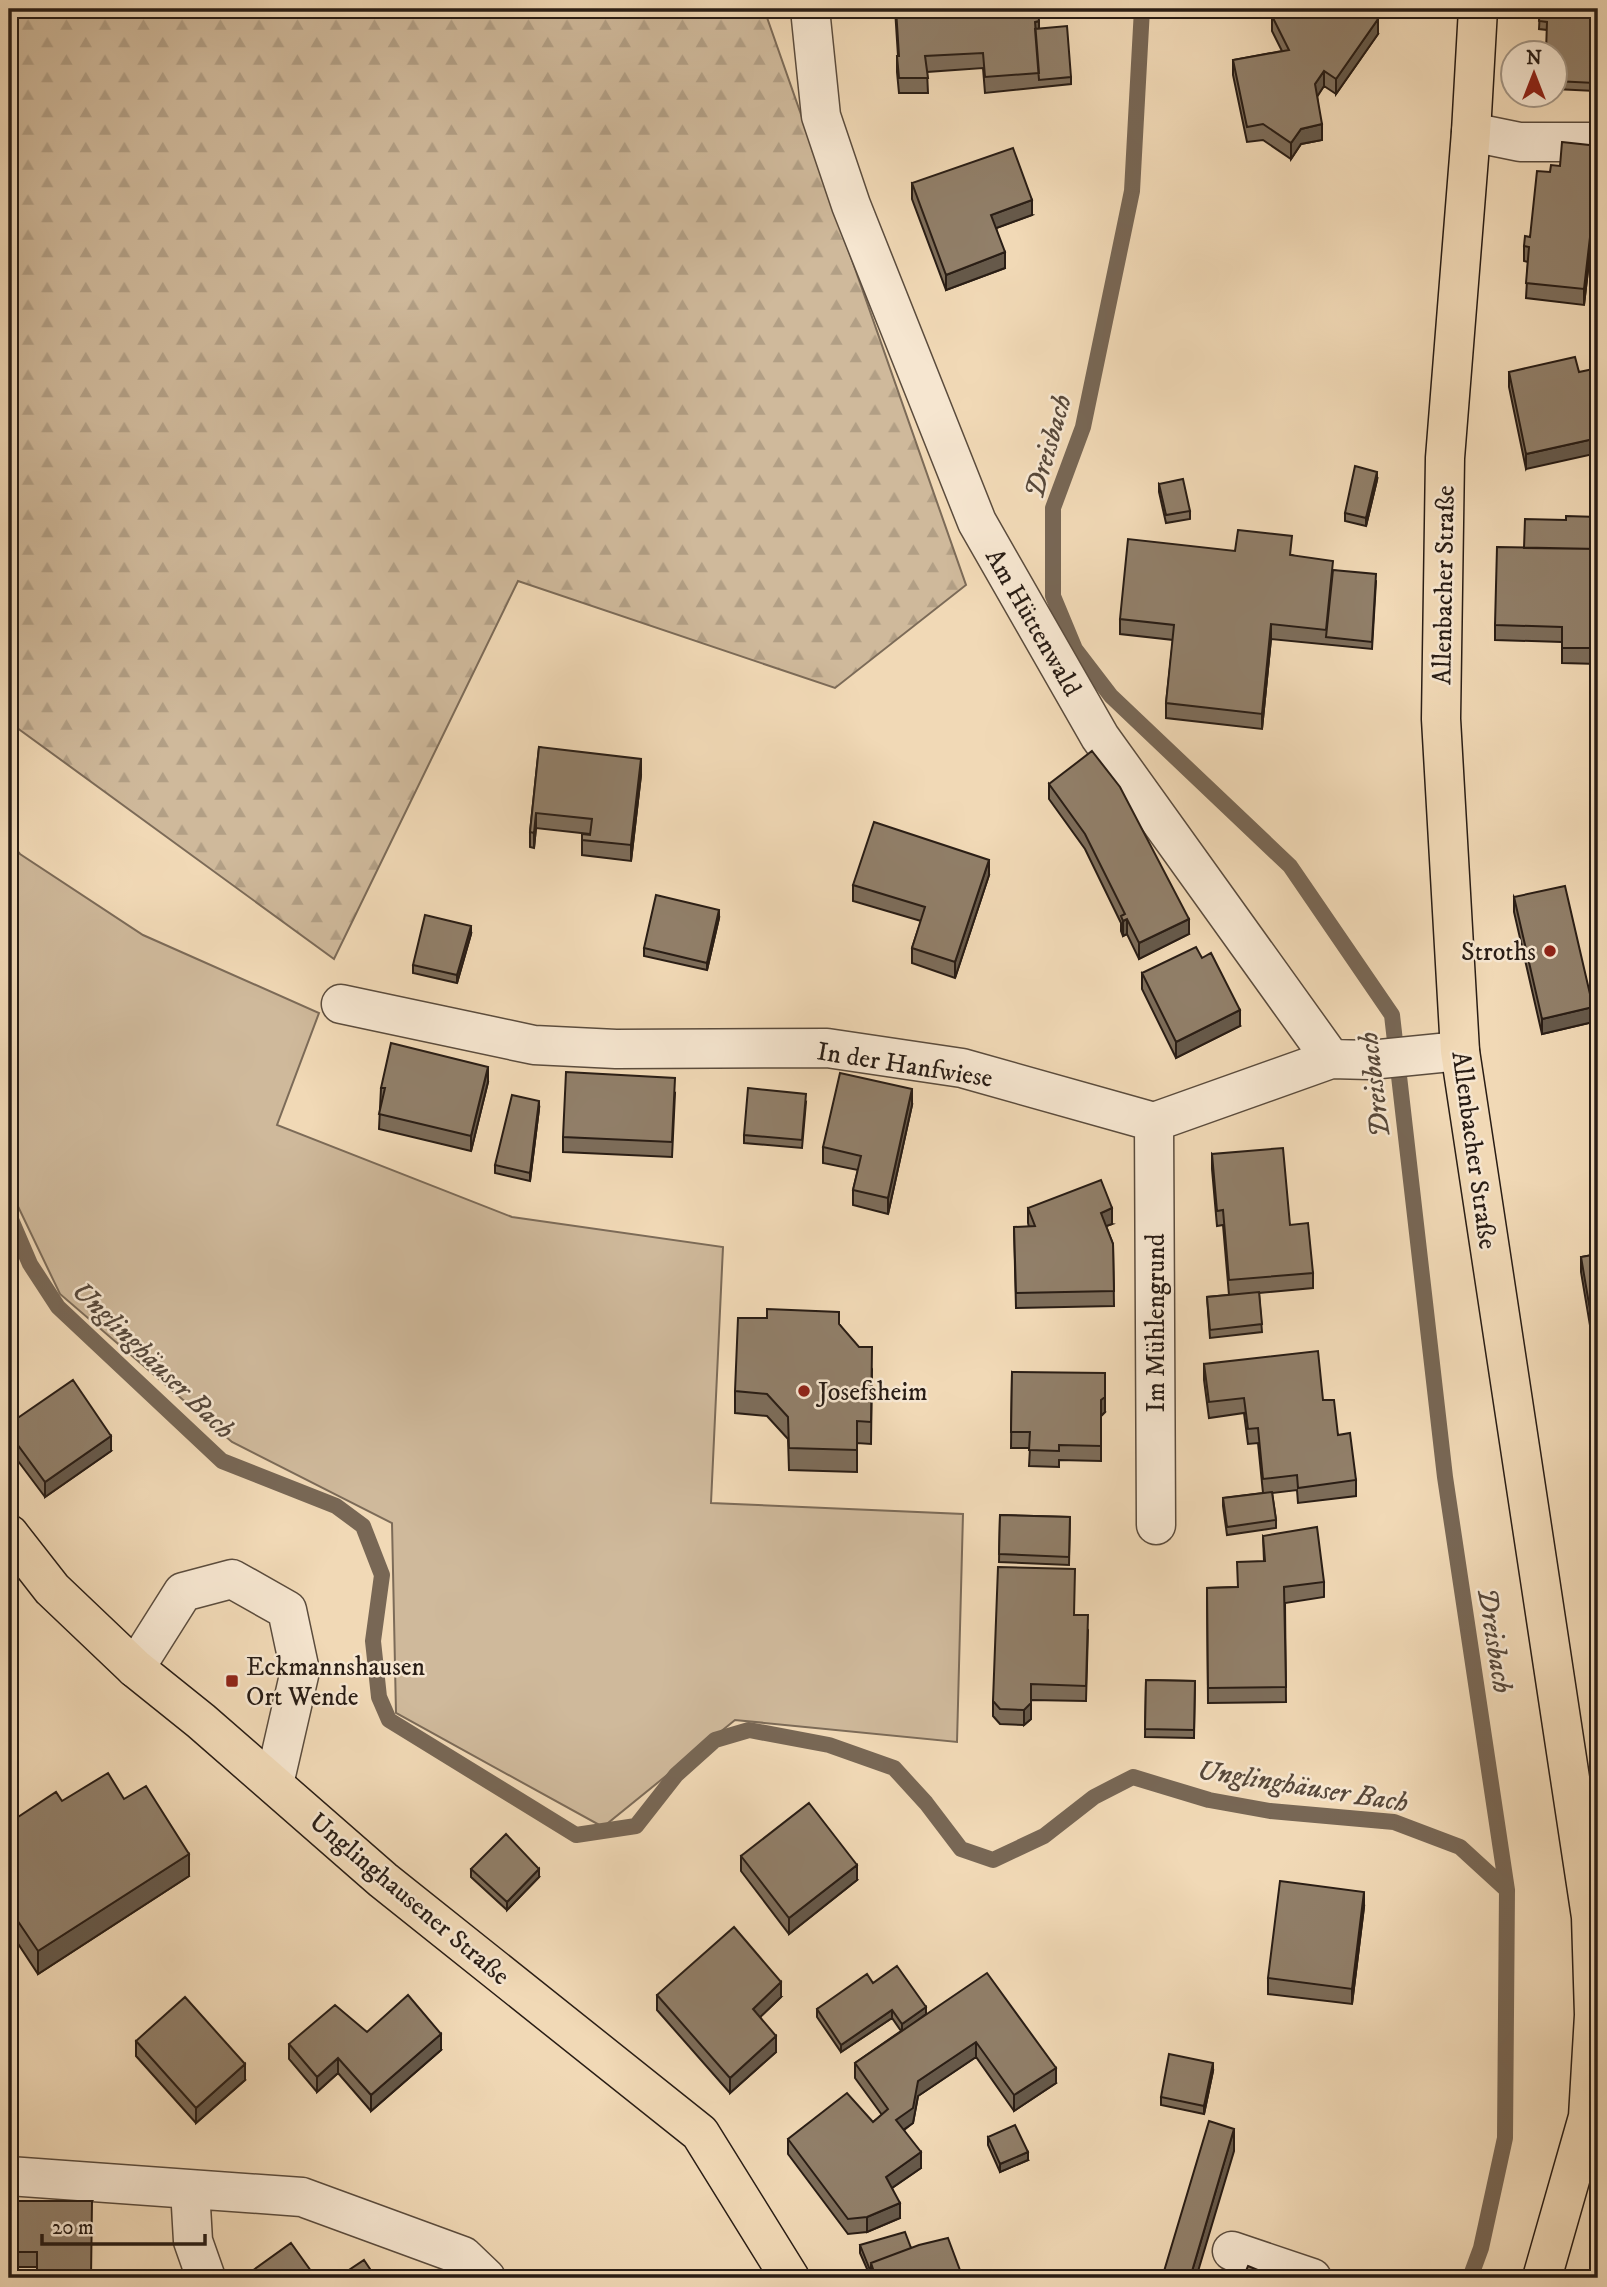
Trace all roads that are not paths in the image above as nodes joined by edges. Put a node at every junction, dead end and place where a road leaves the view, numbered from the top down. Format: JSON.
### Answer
{"nodes":[{"id":1,"x":810,"y":9,"type":"edge"},
{"id":2,"x":1478,"y":9,"type":"edge"},
{"id":3,"x":1471,"y":132,"type":"junction"},
{"id":4,"x":1598,"y":142,"type":"edge"},
{"id":5,"x":341,"y":1004,"type":"dead end"},
{"id":6,"x":1460,"y":1051,"type":"junction"},
{"id":7,"x":1331,"y":1059,"type":"junction"},
{"id":8,"x":1154,"y":1122,"type":"junction"},
{"id":9,"x":1156,"y":1525,"type":"dead end"},
{"id":10,"x":9,"y":1534,"type":"edge"},
{"id":11,"x":135,"y":1668,"type":"junction"},
{"id":12,"x":274,"y":1784,"type":"junction"},
{"id":13,"x":9,"y":2176,"type":"edge"},
{"id":14,"x":190,"y":2189,"type":"junction"},
{"id":15,"x":1232,"y":2251,"type":"dead end"},
{"id":16,"x":206,"y":2278,"type":"edge"},
{"id":17,"x":486,"y":2278,"type":"edge"},
{"id":18,"x":790,"y":2278,"type":"edge"},
{"id":19,"x":1312,"y":2278,"type":"edge"},
{"id":20,"x":1542,"y":2278,"type":"edge"}],
"edges":[{"from":1,"to":7,"type":"street","name":"Am Hüttenwald"},
{"from":2,"to":3,"type":"main road","name":"Allenbacher Straße"},
{"from":3,"to":4,"type":"street"},
{"from":3,"to":6,"type":"main road","name":"Allenbacher Straße"},
{"from":5,"to":8,"type":"street","name":"In der Hanfwiese"},
{"from":6,"to":7,"type":"street"},
{"from":6,"to":20,"type":"main road","name":"Allenbacher Straße"},
{"from":7,"to":8,"type":"street"},
{"from":8,"to":9,"type":"street","name":"Im Mühlengrund"},
{"from":10,"to":11,"type":"main road","name":"Unglinghausener Straße"},
{"from":11,"to":12,"type":"main road","name":"Unglinghausener Straße"},
{"from":11,"to":12,"type":"street"},
{"from":12,"to":18,"type":"main road","name":"Unglinghausener Straße"},
{"from":13,"to":14,"type":"street"},
{"from":14,"to":16,"type":"street"},
{"from":14,"to":17,"type":"street"},
{"from":15,"to":19,"type":"street"}]}
